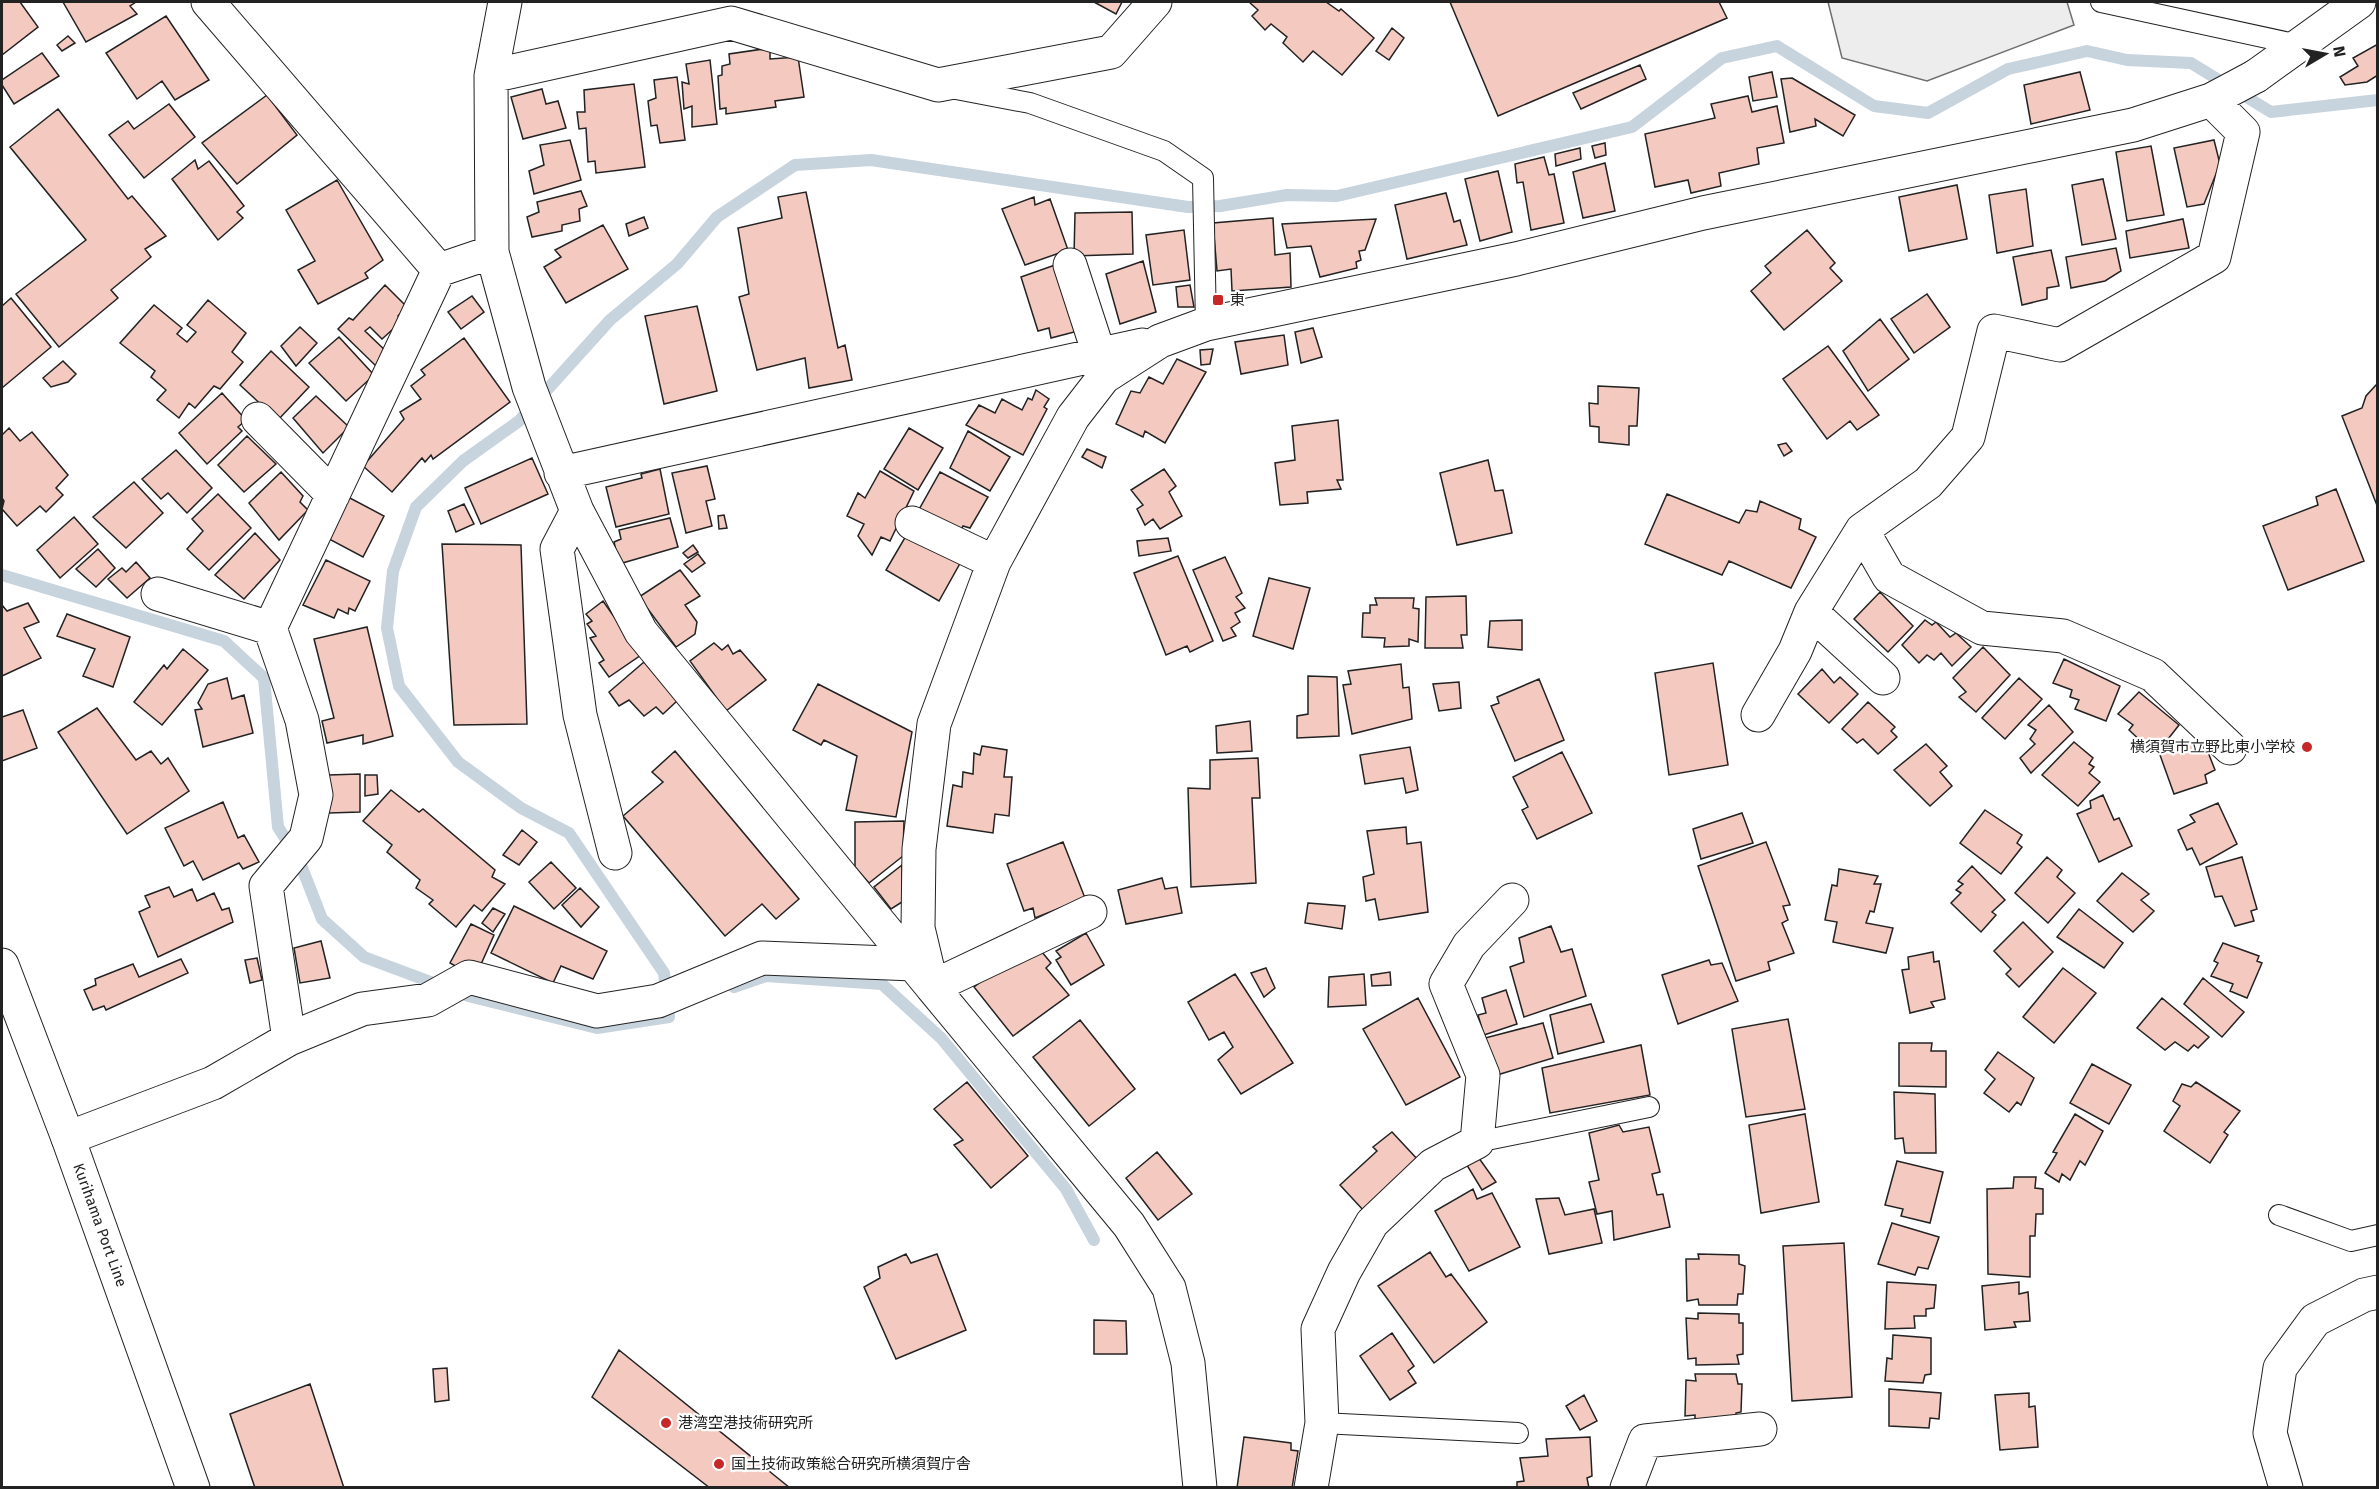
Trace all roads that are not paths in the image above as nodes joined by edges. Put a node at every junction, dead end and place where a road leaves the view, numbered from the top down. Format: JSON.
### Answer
{"nodes":[{"id":1,"x":208,"y":2,"type":"edge"},
{"id":2,"x":505,"y":2,"type":"edge"},
{"id":3,"x":1155,"y":2,"type":"edge"},
{"id":4,"x":2101,"y":2,"type":"edge"},
{"id":5,"x":2359,"y":2,"type":"edge"},
{"id":6,"x":2299,"y":45,"type":"junction"},
{"id":7,"x":490,"y":76,"type":"junction"},
{"id":8,"x":938,"y":85,"type":"junction"},
{"id":9,"x":2211,"y":100,"type":"junction"},
{"id":10,"x":492,"y":252,"type":"junction"},
{"id":11,"x":1070,"y":265,"type":"dead end"},
{"id":12,"x":439,"y":270,"type":"junction"},
{"id":13,"x":1206,"y":324,"type":"junction"},
{"id":14,"x":1160,"y":341,"type":"junction"},
{"id":15,"x":1099,"y":354,"type":"junction"},
{"id":16,"x":258,"y":419,"type":"dead end"},
{"id":17,"x":561,"y":473,"type":"junction"},
{"id":18,"x":333,"y":495,"type":"junction"},
{"id":19,"x":577,"y":512,"type":"junction"},
{"id":20,"x":912,"y":524,"type":"dead end"},
{"id":21,"x":1862,"y":530,"type":"junction"},
{"id":22,"x":994,"y":562,"type":"junction"},
{"id":23,"x":158,"y":594,"type":"dead end"},
{"id":24,"x":1811,"y":612,"type":"junction"},
{"id":25,"x":270,"y":628,"type":"junction"},
{"id":26,"x":1883,"y":678,"type":"dead end"},
{"id":27,"x":1758,"y":715,"type":"dead end"},
{"id":28,"x":2230,"y":748,"type":"dead end"},
{"id":29,"x":615,"y":853,"type":"dead end"},
{"id":30,"x":1512,"y":900,"type":"dead end"},
{"id":31,"x":1090,"y":912,"type":"dead end"},
{"id":32,"x":2,"y":965,"type":"edge"},
{"id":33,"x":923,"y":976,"type":"junction"},
{"id":34,"x":289,"y":1040,"type":"junction"},
{"id":35,"x":1649,"y":1107,"type":"dead end"},
{"id":36,"x":69,"y":1138,"type":"junction"},
{"id":37,"x":1477,"y":1142,"type":"junction"},
{"id":38,"x":2279,"y":1215,"type":"dead end"},
{"id":39,"x":2378,"y":1235,"type":"edge"},
{"id":40,"x":2378,"y":1292,"type":"edge"},
{"id":41,"x":1322,"y":1423,"type":"junction"},
{"id":42,"x":1760,"y":1429,"type":"dead end"},
{"id":43,"x":1518,"y":1433,"type":"dead end"},
{"id":44,"x":193,"y":1488,"type":"edge"},
{"id":45,"x":1200,"y":1488,"type":"edge"},
{"id":46,"x":1311,"y":1488,"type":"edge"},
{"id":47,"x":1628,"y":1488,"type":"edge"},
{"id":48,"x":2286,"y":1488,"type":"edge"}],
"edges":[{"from":1,"to":12,"type":"street"},
{"from":2,"to":7,"type":"street"},
{"from":3,"to":8,"type":"street"},
{"from":4,"to":6,"type":"lane"},
{"from":5,"to":6,"type":"street"},
{"from":6,"to":9,"type":"street"},
{"from":7,"to":8,"type":"street"},
{"from":7,"to":10,"type":"street"},
{"from":8,"to":13,"type":"lane"},
{"from":9,"to":13,"type":"street"},
{"from":9,"to":21,"type":"street"},
{"from":10,"to":12,"type":"street"},
{"from":10,"to":17,"type":"street"},
{"from":11,"to":15,"type":"street"},
{"from":12,"to":18,"type":"street"},
{"from":13,"to":14,"type":"street"},
{"from":14,"to":15,"type":"street"},
{"from":14,"to":22,"type":"street"},
{"from":15,"to":17,"type":"street"},
{"from":16,"to":18,"type":"street"},
{"from":17,"to":19,"type":"street"},
{"from":18,"to":25,"type":"street"},
{"from":19,"to":29,"type":"street"},
{"from":19,"to":33,"type":"street"},
{"from":20,"to":22,"type":"street"},
{"from":21,"to":24,"type":"street"},
{"from":21,"to":28,"type":"street"},
{"from":22,"to":33,"type":"street"},
{"from":23,"to":25,"type":"street"},
{"from":24,"to":26,"type":"street"},
{"from":24,"to":27,"type":"street"},
{"from":25,"to":34,"type":"street"},
{"from":30,"to":37,"type":"street"},
{"from":31,"to":33,"type":"street"},
{"from":32,"to":36,"type":"street","name":"Kurihama Port Line"},
{"from":33,"to":34,"type":"street"},
{"from":33,"to":45,"type":"street"},
{"from":34,"to":36,"type":"street"},
{"from":35,"to":37,"type":"lane"},
{"from":36,"to":44,"type":"street","name":"Kurihama Port Line"},
{"from":37,"to":41,"type":"street"},
{"from":38,"to":39,"type":"lane"},
{"from":40,"to":48,"type":"street"},
{"from":41,"to":43,"type":"lane"},
{"from":41,"to":46,"type":"street"},
{"from":42,"to":47,"type":"street"}]}
